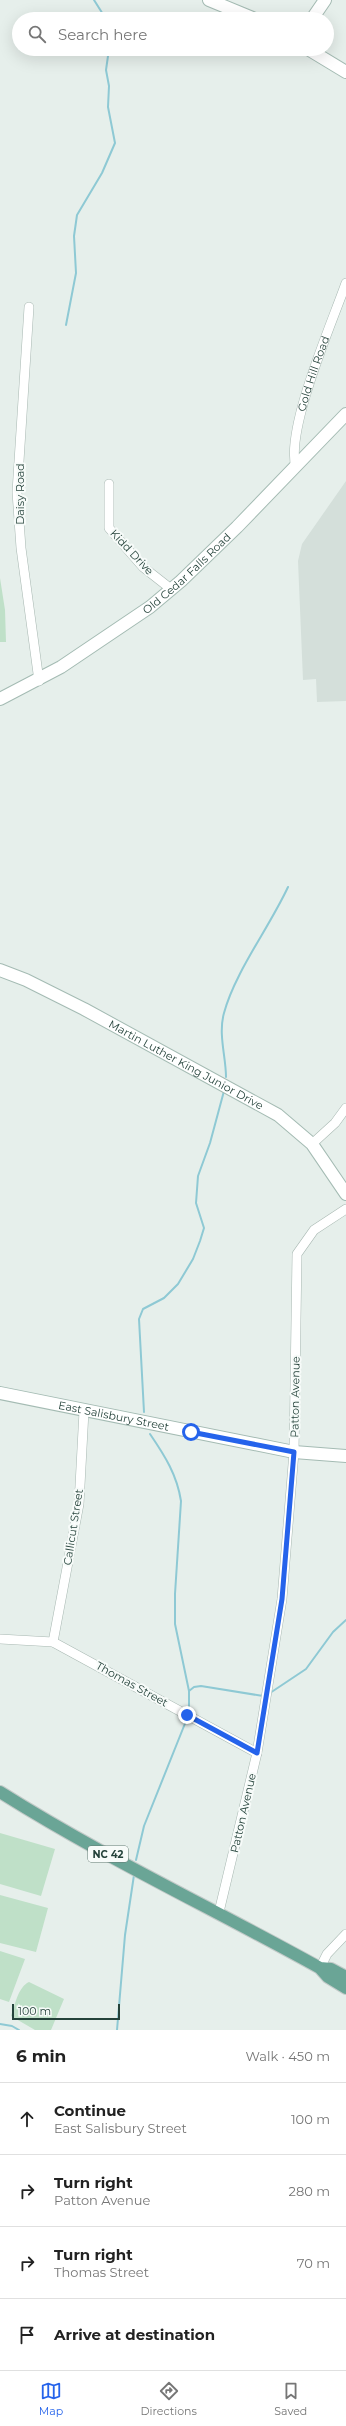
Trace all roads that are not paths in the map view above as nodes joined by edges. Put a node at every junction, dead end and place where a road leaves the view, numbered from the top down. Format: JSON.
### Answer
{"nodes":[{"id":1,"x":209,"y":0,"type":"edge"},
{"id":2,"x":325,"y":0,"type":"edge"},
{"id":3,"x":238,"y":12,"type":"edge"},
{"id":4,"x":317,"y":12,"type":"edge"},
{"id":5,"x":320,"y":56,"type":"edge"},
{"id":6,"x":346,"y":72,"type":"edge"},
{"id":7,"x":346,"y":283,"type":"edge"},
{"id":8,"x":29,"y":307,"type":"dead end"},
{"id":9,"x":346,"y":414,"type":"edge"},
{"id":10,"x":296,"y":467,"type":"junction"},
{"id":11,"x":109,"y":484,"type":"dead end"},
{"id":12,"x":171,"y":589,"type":"junction"},
{"id":13,"x":39,"y":681,"type":"junction"},
{"id":14,"x":0,"y":699,"type":"edge"},
{"id":15,"x":0,"y":970,"type":"edge"},
{"id":16,"x":346,"y":1108,"type":"edge"},
{"id":17,"x":312,"y":1144,"type":"junction"},
{"id":18,"x":346,"y":1194,"type":"edge"},
{"id":19,"x":346,"y":1209,"type":"edge"},
{"id":20,"x":0,"y":1393,"type":"edge"},
{"id":21,"x":84,"y":1411,"type":"junction"},
{"id":22,"x":294,"y":1452,"type":"junction"},
{"id":23,"x":346,"y":1456,"type":"edge"},
{"id":24,"x":0,"y":1639,"type":"edge"},
{"id":25,"x":53,"y":1642,"type":"junction"},
{"id":26,"x":257,"y":1753,"type":"junction"},
{"id":27,"x":0,"y":1792,"type":"edge"},
{"id":28,"x":219,"y":1912,"type":"junction"},
{"id":29,"x":346,"y":1934,"type":"edge"},
{"id":30,"x":320,"y":1968,"type":"junction"},
{"id":31,"x":346,"y":1977,"type":"edge"},
{"id":32,"x":346,"y":1988,"type":"edge"}],
"edges":[{"from":1,"to":3,"type":"street"},
{"from":2,"to":4,"type":"street"},
{"from":5,"to":6,"type":"street"},
{"from":7,"to":10,"type":"street","name":"Gold Hill Road"},
{"from":8,"to":13,"type":"street","name":"Daisy Road"},
{"from":9,"to":10,"type":"street","name":"Old Cedar Falls Road"},
{"from":10,"to":12,"type":"street","name":"Old Cedar Falls Road"},
{"from":11,"to":12,"type":"street","name":"Kidd Drive"},
{"from":12,"to":13,"type":"street","name":"Old Cedar Falls Road"},
{"from":13,"to":14,"type":"street","name":"Old Cedar Falls Road"},
{"from":15,"to":17,"type":"street","name":"Martin Luther King Junior Drive"},
{"from":16,"to":17,"type":"street"},
{"from":17,"to":18,"type":"street","name":"Martin Luther King Junior Drive"},
{"from":19,"to":22,"type":"street","name":"Patton Avenue"},
{"from":20,"to":21,"type":"street","name":"East Salisbury Street"},
{"from":21,"to":22,"type":"street","name":"East Salisbury Street"},
{"from":21,"to":25,"type":"street","name":"Callicut Street"},
{"from":22,"to":23,"type":"street","name":"East Salisbury Street"},
{"from":22,"to":26,"type":"street","name":"Patton Avenue"},
{"from":24,"to":25,"type":"street","name":"Thomas Street"},
{"from":25,"to":26,"type":"street","name":"Thomas Street"},
{"from":26,"to":28,"type":"street","name":"Patton Avenue"},
{"from":27,"to":28,"type":"main road","number":"NC 42"},
{"from":28,"to":30,"type":"main road","number":"NC 42"},
{"from":29,"to":30,"type":"street"},
{"from":30,"to":31,"type":"main road","number":"NC 42"},
{"from":30,"to":32,"type":"main road","number":"NC 42"}]}
